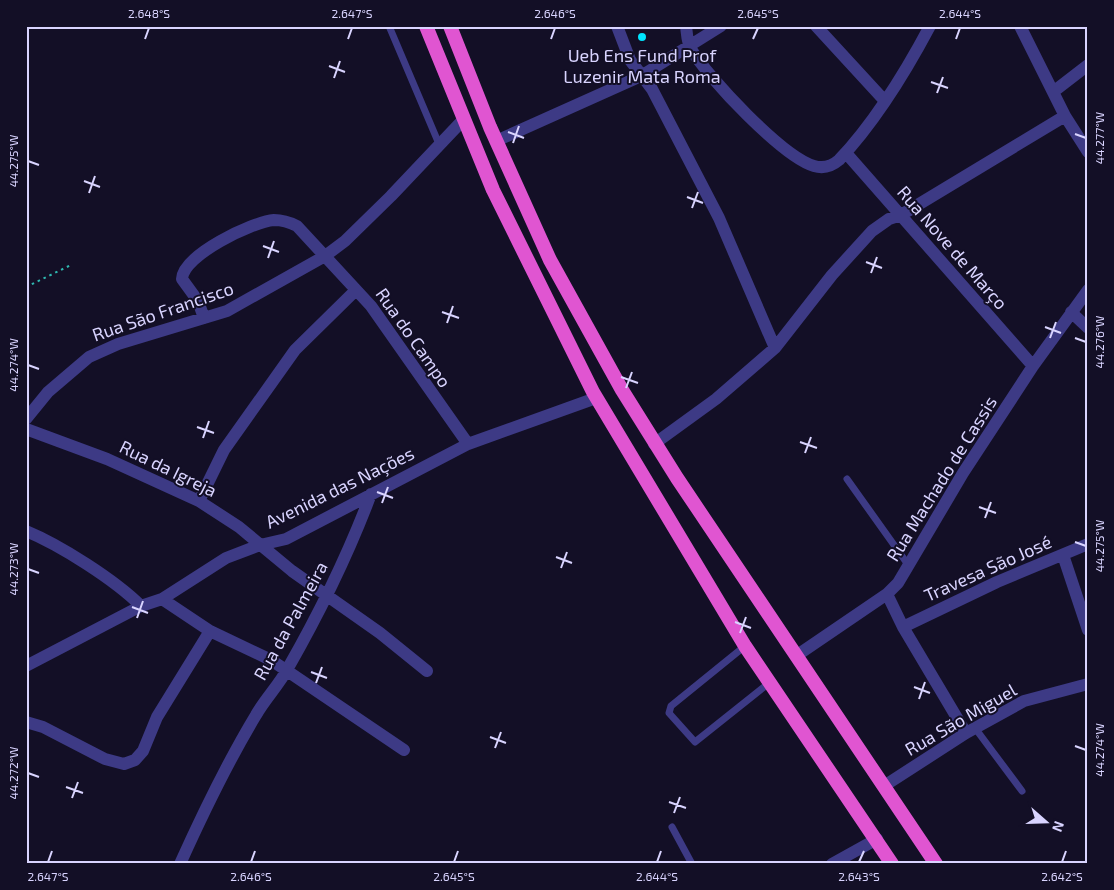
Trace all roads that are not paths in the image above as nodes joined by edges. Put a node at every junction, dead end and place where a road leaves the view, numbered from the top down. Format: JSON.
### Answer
{"nodes":[{"id":1,"x":389,"y":26,"type":"edge"},
{"id":2,"x":426,"y":26,"type":"edge"},
{"id":3,"x":450,"y":26,"type":"edge"},
{"id":4,"x":617,"y":26,"type":"edge"},
{"id":5,"x":686,"y":26,"type":"edge"},
{"id":6,"x":721,"y":26,"type":"edge"},
{"id":7,"x":816,"y":26,"type":"edge"},
{"id":8,"x":930,"y":26,"type":"edge"},
{"id":9,"x":1020,"y":26,"type":"edge"},
{"id":10,"x":689,"y":47,"type":"junction"},
{"id":11,"x":1088,"y":65,"type":"edge"},
{"id":12,"x":641,"y":76,"type":"junction"},
{"id":13,"x":1053,"y":92,"type":"junction"},
{"id":14,"x":884,"y":100,"type":"junction"},
{"id":15,"x":1065,"y":116,"type":"junction"},
{"id":16,"x":463,"y":120,"type":"junction"},
{"id":17,"x":496,"y":142,"type":"junction"},
{"id":18,"x":439,"y":144,"type":"junction"},
{"id":19,"x":1088,"y":152,"type":"edge"},
{"id":20,"x":846,"y":153,"type":"junction"},
{"id":21,"x":901,"y":216,"type":"junction"},
{"id":22,"x":325,"y":256,"type":"junction"},
{"id":23,"x":356,"y":290,"type":"junction"},
{"id":24,"x":1088,"y":290,"type":"edge"},
{"id":25,"x":1070,"y":312,"type":"junction"},
{"id":26,"x":204,"y":318,"type":"junction"},
{"id":27,"x":1088,"y":328,"type":"edge"},
{"id":28,"x":775,"y":348,"type":"junction"},
{"id":29,"x":1033,"y":366,"type":"junction"},
{"id":30,"x":596,"y":398,"type":"junction"},
{"id":31,"x":26,"y":419,"type":"edge"},
{"id":32,"x":26,"y":429,"type":"edge"},
{"id":33,"x":468,"y":444,"type":"junction"},
{"id":34,"x":654,"y":444,"type":"junction"},
{"id":35,"x":847,"y":479,"type":"dead end"},
{"id":36,"x":371,"y":494,"type":"junction"},
{"id":37,"x":199,"y":501,"type":"junction"},
{"id":38,"x":26,"y":531,"type":"edge"},
{"id":39,"x":1088,"y":544,"type":"edge"},
{"id":40,"x":260,"y":545,"type":"junction"},
{"id":41,"x":1063,"y":555,"type":"junction"},
{"id":42,"x":909,"y":566,"type":"junction"},
{"id":43,"x":887,"y":594,"type":"junction"},
{"id":44,"x":327,"y":596,"type":"junction"},
{"id":45,"x":162,"y":599,"type":"junction"},
{"id":46,"x":141,"y":606,"type":"junction"},
{"id":47,"x":903,"y":627,"type":"junction"},
{"id":48,"x":1088,"y":630,"type":"edge"},
{"id":49,"x":210,"y":631,"type":"junction"},
{"id":50,"x":745,"y":646,"type":"junction"},
{"id":51,"x":796,"y":656,"type":"junction"},
{"id":52,"x":26,"y":666,"type":"edge"},
{"id":53,"x":287,"y":671,"type":"junction"},
{"id":54,"x":427,"y":671,"type":"dead end"},
{"id":55,"x":770,"y":682,"type":"junction"},
{"id":56,"x":1088,"y":684,"type":"edge"},
{"id":57,"x":26,"y":722,"type":"edge"},
{"id":58,"x":970,"y":730,"type":"junction"},
{"id":59,"x":404,"y":750,"type":"dead end"},
{"id":60,"x":884,"y":786,"type":"junction"},
{"id":61,"x":1022,"y":791,"type":"dead end"},
{"id":62,"x":672,"y":827,"type":"dead end"},
{"id":63,"x":877,"y":840,"type":"junction"},
{"id":64,"x":180,"y":864,"type":"edge"},
{"id":65,"x":692,"y":864,"type":"edge"},
{"id":66,"x":832,"y":864,"type":"edge"},
{"id":67,"x":892,"y":864,"type":"edge"},
{"id":68,"x":936,"y":864,"type":"edge"}],
"edges":[{"from":1,"to":18,"type":"lane"},
{"from":2,"to":16,"type":"highway"},
{"from":3,"to":17,"type":"highway"},
{"from":4,"to":12,"type":"street"},
{"from":5,"to":10,"type":"street"},
{"from":6,"to":10,"type":"street"},
{"from":7,"to":14,"type":"street"},
{"from":8,"to":14,"type":"street"},
{"from":9,"to":13,"type":"street"},
{"from":10,"to":12,"type":"street"},
{"from":10,"to":20,"type":"street"},
{"from":11,"to":13,"type":"street"},
{"from":12,"to":17,"type":"street"},
{"from":12,"to":28,"type":"street"},
{"from":13,"to":15,"type":"street"},
{"from":14,"to":20,"type":"street"},
{"from":15,"to":19,"type":"street"},
{"from":15,"to":21,"type":"street"},
{"from":16,"to":18,"type":"street"},
{"from":16,"to":30,"type":"highway"},
{"from":17,"to":34,"type":"highway"},
{"from":18,"to":22,"type":"street"},
{"from":20,"to":21,"type":"street","name":"Rua Nove de Março"},
{"from":21,"to":28,"type":"street"},
{"from":21,"to":29,"type":"street","name":"Rua Nove de Março"},
{"from":22,"to":23,"type":"street","name":"Rua do Campo"},
{"from":22,"to":26,"type":"street","name":"Rua São Francisco"},
{"from":22,"to":26,"type":"street","name":"Rua do Campo"},
{"from":23,"to":33,"type":"street","name":"Rua do Campo"},
{"from":23,"to":37,"type":"street"},
{"from":24,"to":25,"type":"street","name":"Rua Machado de Cassis"},
{"from":25,"to":27,"type":"street"},
{"from":25,"to":29,"type":"street","name":"Rua Machado de Cassis"},
{"from":26,"to":31,"type":"street","name":"Rua São Francisco"},
{"from":28,"to":34,"type":"street"},
{"from":29,"to":42,"type":"street","name":"Rua Machado de Cassis"},
{"from":30,"to":33,"type":"street","name":"Avenida das Nações"},
{"from":30,"to":50,"type":"highway"},
{"from":32,"to":37,"type":"street","name":"Rua da Igreja"},
{"from":33,"to":36,"type":"street","name":"Avenida das Nações"},
{"from":34,"to":51,"type":"highway"},
{"from":35,"to":42,"type":"lane"},
{"from":36,"to":40,"type":"street","name":"Avenida das Nações"},
{"from":36,"to":44,"type":"street","name":"Rua da Palmeira"},
{"from":37,"to":40,"type":"street","name":"Rua da Igreja"},
{"from":38,"to":46,"type":"street"},
{"from":39,"to":41,"type":"street","name":"Travesa São José"},
{"from":40,"to":44,"type":"street","name":"Rua da Igreja"},
{"from":40,"to":45,"type":"street","name":"Avenida das Nações"},
{"from":41,"to":47,"type":"street","name":"Travesa São José"},
{"from":41,"to":48,"type":"street"},
{"from":42,"to":43,"type":"street","name":"Rua Machado de Cassis"},
{"from":43,"to":47,"type":"street"},
{"from":43,"to":51,"type":"street","name":"Rua Machado de Cassis"},
{"from":44,"to":53,"type":"street","name":"Rua da Palmeira"},
{"from":44,"to":54,"type":"street","name":"Rua da Igreja"},
{"from":45,"to":46,"type":"street","name":"Avenida das Nações"},
{"from":45,"to":49,"type":"street"},
{"from":46,"to":52,"type":"street","name":"Avenida das Nações"},
{"from":47,"to":58,"type":"street"},
{"from":49,"to":53,"type":"street"},
{"from":49,"to":57,"type":"street"},
{"from":50,"to":55,"type":"highway"},
{"from":50,"to":55,"type":"lane"},
{"from":51,"to":60,"type":"highway"},
{"from":53,"to":59,"type":"street"},
{"from":53,"to":64,"type":"street","name":"Rua da Palmeira"},
{"from":55,"to":63,"type":"highway"},
{"from":56,"to":58,"type":"street","name":"Rua São Miguel"},
{"from":58,"to":60,"type":"street","name":"Rua São Miguel"},
{"from":58,"to":61,"type":"lane"},
{"from":60,"to":68,"type":"highway"},
{"from":62,"to":65,"type":"lane"},
{"from":63,"to":66,"type":"street"},
{"from":63,"to":67,"type":"highway"}]}
